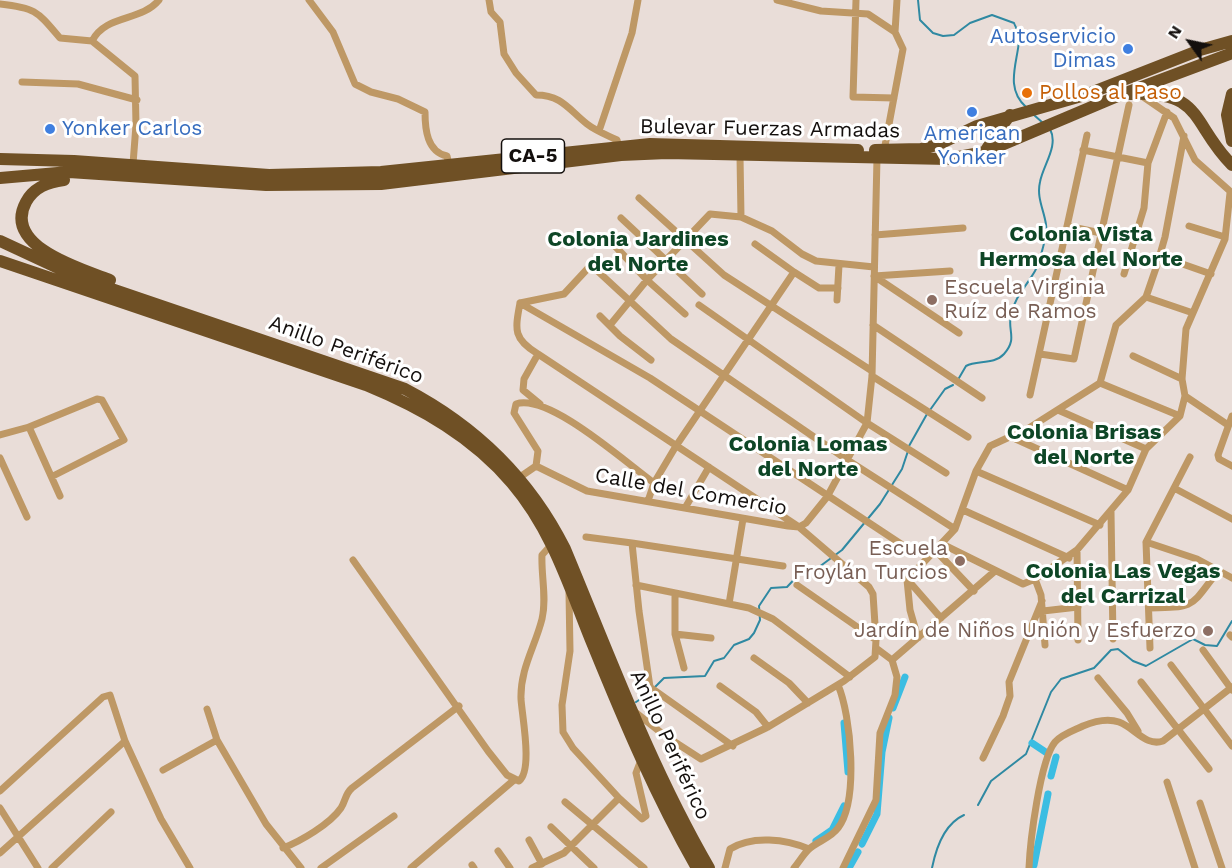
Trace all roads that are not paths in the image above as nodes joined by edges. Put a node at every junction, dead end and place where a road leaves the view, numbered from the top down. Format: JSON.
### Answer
{"nodes":[{"id":1,"x":159,"y":0,"type":"edge"},
{"id":2,"x":309,"y":0,"type":"edge"},
{"id":3,"x":489,"y":0,"type":"edge"},
{"id":4,"x":638,"y":0,"type":"edge"},
{"id":5,"x":777,"y":0,"type":"edge"},
{"id":6,"x":856,"y":0,"type":"edge"},
{"id":7,"x":897,"y":0,"type":"edge"},
{"id":8,"x":0,"y":4,"type":"edge"},
{"id":9,"x":856,"y":14,"type":"junction"},
{"id":10,"x":895,"y":32,"type":"junction"},
{"id":11,"x":92,"y":41,"type":"junction"},
{"id":12,"x":1232,"y":41,"type":"edge"},
{"id":13,"x":1232,"y":53,"type":"edge"},
{"id":14,"x":22,"y":82,"type":"dead end"},
{"id":15,"x":1120,"y":94,"type":"junction"},
{"id":16,"x":1138,"y":94,"type":"junction"},
{"id":17,"x":1232,"y":94,"type":"edge"},
{"id":18,"x":894,"y":98,"type":"junction"},
{"id":19,"x":137,"y":100,"type":"junction"},
{"id":20,"x":1129,"y":105,"type":"dead end"},
{"id":21,"x":1167,"y":112,"type":"junction"},
{"id":22,"x":1010,"y":116,"type":"junction"},
{"id":23,"x":977,"y":126,"type":"junction"},
{"id":24,"x":599,"y":131,"type":"junction"},
{"id":25,"x":1087,"y":135,"type":"dead end"},
{"id":26,"x":1184,"y":136,"type":"junction"},
{"id":27,"x":1016,"y":139,"type":"junction"},
{"id":28,"x":1232,"y":141,"type":"edge"},
{"id":29,"x":619,"y":147,"type":"junction"},
{"id":30,"x":1083,"y":150,"type":"junction"},
{"id":31,"x":985,"y":152,"type":"junction"},
{"id":32,"x":880,"y":154,"type":"junction"},
{"id":33,"x":740,"y":156,"type":"junction"},
{"id":34,"x":1117,"y":158,"type":"junction"},
{"id":35,"x":0,"y":159,"type":"edge"},
{"id":36,"x":1148,"y":163,"type":"junction"},
{"id":37,"x":133,"y":165,"type":"junction"},
{"id":38,"x":449,"y":165,"type":"junction"},
{"id":39,"x":1232,"y":165,"type":"edge"},
{"id":40,"x":185,"y":174,"type":"junction"},
{"id":41,"x":0,"y":178,"type":"edge"},
{"id":42,"x":1231,"y":193,"type":"edge"},
{"id":43,"x":639,"y":198,"type":"dead end"},
{"id":44,"x":741,"y":217,"type":"junction"},
{"id":45,"x":621,"y":218,"type":"dead end"},
{"id":46,"x":1067,"y":226,"type":"junction"},
{"id":47,"x":1189,"y":226,"type":"dead end"},
{"id":48,"x":963,"y":228,"type":"dead end"},
{"id":49,"x":1101,"y":231,"type":"junction"},
{"id":50,"x":875,"y":235,"type":"junction"},
{"id":51,"x":1134,"y":236,"type":"junction"},
{"id":52,"x":1225,"y":237,"type":"junction"},
{"id":53,"x":685,"y":240,"type":"junction"},
{"id":54,"x":0,"y":242,"type":"edge"},
{"id":55,"x":755,"y":244,"type":"dead end"},
{"id":56,"x":614,"y":245,"type":"dead end"},
{"id":57,"x":0,"y":261,"type":"edge"},
{"id":58,"x":665,"y":261,"type":"junction"},
{"id":59,"x":1174,"y":261,"type":"dead end"},
{"id":60,"x":839,"y":265,"type":"junction"},
{"id":61,"x":874,"y":267,"type":"junction"},
{"id":62,"x":950,"y":271,"type":"dead end"},
{"id":63,"x":794,"y":272,"type":"junction"},
{"id":64,"x":1124,"y":274,"type":"dead end"},
{"id":65,"x":1211,"y":274,"type":"junction"},
{"id":66,"x":874,"y":276,"type":"junction"},
{"id":67,"x":647,"y":280,"type":"junction"},
{"id":68,"x":838,"y":288,"type":"junction"},
{"id":69,"x":702,"y":294,"type":"dead end"},
{"id":70,"x":1146,"y":297,"type":"junction"},
{"id":71,"x":837,"y":300,"type":"dead end"},
{"id":72,"x":628,"y":302,"type":"junction"},
{"id":73,"x":520,"y":303,"type":"junction"},
{"id":74,"x":699,"y":305,"type":"dead end"},
{"id":75,"x":772,"y":306,"type":"junction"},
{"id":76,"x":685,"y":314,"type":"dead end"},
{"id":77,"x":1193,"y":314,"type":"junction"},
{"id":78,"x":600,"y":316,"type":"dead end"},
{"id":79,"x":610,"y":325,"type":"junction"},
{"id":80,"x":873,"y":325,"type":"junction"},
{"id":81,"x":959,"y":333,"type":"dead end"},
{"id":82,"x":263,"y":340,"type":"junction"},
{"id":83,"x":748,"y":340,"type":"junction"},
{"id":84,"x":538,"y":354,"type":"junction"},
{"id":85,"x":1040,"y":354,"type":"junction"},
{"id":86,"x":1133,"y":356,"type":"dead end"},
{"id":87,"x":651,"y":360,"type":"dead end"},
{"id":88,"x":872,"y":374,"type":"junction"},
{"id":89,"x":723,"y":376,"type":"junction"},
{"id":90,"x":1182,"y":379,"type":"junction"},
{"id":91,"x":1100,"y":383,"type":"junction"},
{"id":92,"x":1030,"y":395,"type":"dead end"},
{"id":93,"x":1185,"y":396,"type":"junction"},
{"id":94,"x":982,"y":398,"type":"dead end"},
{"id":95,"x":546,"y":408,"type":"junction"},
{"id":96,"x":1058,"y":410,"type":"junction"},
{"id":97,"x":699,"y":411,"type":"junction"},
{"id":98,"x":1180,"y":416,"type":"junction"},
{"id":99,"x":1232,"y":416,"type":"edge"},
{"id":100,"x":867,"y":423,"type":"junction"},
{"id":101,"x":1228,"y":425,"type":"junction"},
{"id":102,"x":29,"y":427,"type":"junction"},
{"id":103,"x":0,"y":435,"type":"edge"},
{"id":104,"x":1009,"y":436,"type":"junction"},
{"id":105,"x":968,"y":437,"type":"dead end"},
{"id":106,"x":676,"y":446,"type":"junction"},
{"id":107,"x":1146,"y":449,"type":"junction"},
{"id":108,"x":1190,"y":457,"type":"dead end"},
{"id":109,"x":0,"y":458,"type":"edge"},
{"id":110,"x":849,"y":461,"type":"junction"},
{"id":111,"x":536,"y":466,"type":"junction"},
{"id":112,"x":1232,"y":466,"type":"edge"},
{"id":113,"x":709,"y":467,"type":"junction"},
{"id":114,"x":976,"y":471,"type":"junction"},
{"id":115,"x":946,"y":473,"type":"dead end"},
{"id":116,"x":53,"y":476,"type":"junction"},
{"id":117,"x":520,"y":477,"type":"junction"},
{"id":118,"x":654,"y":483,"type":"junction"},
{"id":119,"x":1174,"y":488,"type":"junction"},
{"id":120,"x":1128,"y":490,"type":"junction"},
{"id":121,"x":60,"y":496,"type":"dead end"},
{"id":122,"x":827,"y":497,"type":"junction"},
{"id":123,"x":648,"y":501,"type":"junction"},
{"id":124,"x":685,"y":508,"type":"junction"},
{"id":125,"x":963,"y":510,"type":"junction"},
{"id":126,"x":1111,"y":512,"type":"junction"},
{"id":127,"x":27,"y":517,"type":"dead end"},
{"id":128,"x":742,"y":519,"type":"junction"},
{"id":129,"x":1232,"y":519,"type":"edge"},
{"id":130,"x":1100,"y":525,"type":"junction"},
{"id":131,"x":799,"y":527,"type":"junction"},
{"id":132,"x":955,"y":529,"type":"junction"},
{"id":133,"x":586,"y":537,"type":"dead end"},
{"id":134,"x":1146,"y":542,"type":"junction"},
{"id":135,"x":632,"y":543,"type":"junction"},
{"id":136,"x":552,"y":544,"type":"junction"},
{"id":137,"x":901,"y":544,"type":"dead end"},
{"id":138,"x":942,"y":544,"type":"junction"},
{"id":139,"x":936,"y":550,"type":"junction"},
{"id":140,"x":1077,"y":550,"type":"junction"},
{"id":141,"x":1069,"y":558,"type":"junction"},
{"id":142,"x":735,"y":559,"type":"junction"},
{"id":143,"x":353,"y":560,"type":"dead end"},
{"id":144,"x":783,"y":566,"type":"dead end"},
{"id":145,"x":995,"y":571,"type":"junction"},
{"id":146,"x":1218,"y":571,"type":"junction"},
{"id":147,"x":1232,"y":578,"type":"edge"},
{"id":148,"x":908,"y":579,"type":"junction"},
{"id":149,"x":1035,"y":579,"type":"junction"},
{"id":150,"x":569,"y":581,"type":"junction"},
{"id":151,"x":636,"y":585,"type":"junction"},
{"id":152,"x":797,"y":585,"type":"dead end"},
{"id":153,"x":974,"y":591,"type":"junction"},
{"id":154,"x":675,"y":593,"type":"junction"},
{"id":155,"x":1042,"y":601,"type":"junction"},
{"id":156,"x":729,"y":604,"type":"junction"},
{"id":157,"x":1078,"y":607,"type":"junction"},
{"id":158,"x":1150,"y":608,"type":"junction"},
{"id":159,"x":1043,"y":611,"type":"junction"},
{"id":160,"x":941,"y":618,"type":"junction"},
{"id":161,"x":675,"y":634,"type":"junction"},
{"id":162,"x":711,"y":638,"type":"dead end"},
{"id":163,"x":918,"y":638,"type":"junction"},
{"id":164,"x":1113,"y":639,"type":"dead end"},
{"id":165,"x":1078,"y":640,"type":"dead end"},
{"id":166,"x":876,"y":644,"type":"junction"},
{"id":167,"x":1046,"y":645,"type":"dead end"},
{"id":168,"x":1150,"y":648,"type":"dead end"},
{"id":169,"x":1203,"y":650,"type":"dead end"},
{"id":170,"x":754,"y":658,"type":"dead end"},
{"id":171,"x":892,"y":660,"type":"junction"},
{"id":172,"x":1171,"y":665,"type":"dead end"},
{"id":173,"x":684,"y":668,"type":"dead end"},
{"id":174,"x":850,"y":677,"type":"junction"},
{"id":175,"x":1098,"y":678,"type":"dead end"},
{"id":176,"x":1141,"y":682,"type":"dead end"},
{"id":177,"x":837,"y":685,"type":"junction"},
{"id":178,"x":720,"y":686,"type":"dead end"},
{"id":179,"x":1232,"y":688,"type":"edge"},
{"id":180,"x":808,"y":703,"type":"junction"},
{"id":181,"x":459,"y":706,"type":"junction"},
{"id":182,"x":628,"y":707,"type":"junction"},
{"id":183,"x":1205,"y":708,"type":"junction"},
{"id":184,"x":207,"y":709,"type":"dead end"},
{"id":185,"x":768,"y":728,"type":"junction"},
{"id":186,"x":1178,"y":729,"type":"junction"},
{"id":187,"x":1139,"y":733,"type":"junction"},
{"id":188,"x":664,"y":735,"type":"junction"},
{"id":189,"x":217,"y":740,"type":"junction"},
{"id":190,"x":125,"y":741,"type":"junction"},
{"id":191,"x":645,"y":746,"type":"junction"},
{"id":192,"x":733,"y":746,"type":"junction"},
{"id":193,"x":1232,"y":746,"type":"edge"},
{"id":194,"x":983,"y":758,"type":"dead end"},
{"id":195,"x":641,"y":760,"type":"junction"},
{"id":196,"x":1209,"y":769,"type":"dead end"},
{"id":197,"x":163,"y":770,"type":"dead end"},
{"id":198,"x":514,"y":780,"type":"junction"},
{"id":199,"x":1167,"y":782,"type":"dead end"},
{"id":200,"x":0,"y":791,"type":"edge"},
{"id":201,"x":619,"y":798,"type":"junction"},
{"id":202,"x":565,"y":802,"type":"dead end"},
{"id":203,"x":1200,"y":803,"type":"dead end"},
{"id":204,"x":0,"y":808,"type":"edge"},
{"id":205,"x":111,"y":812,"type":"dead end"},
{"id":206,"x":394,"y":816,"type":"dead end"},
{"id":207,"x":593,"y":826,"type":"junction"},
{"id":208,"x":550,"y":827,"type":"dead end"},
{"id":209,"x":19,"y":836,"type":"junction"},
{"id":210,"x":529,"y":840,"type":"dead end"},
{"id":211,"x":571,"y":846,"type":"junction"},
{"id":212,"x":283,"y":848,"type":"junction"},
{"id":213,"x":809,"y":849,"type":"junction"},
{"id":214,"x":498,"y":851,"type":"dead end"},
{"id":215,"x":0,"y":853,"type":"edge"},
{"id":216,"x":547,"y":865,"type":"edge"},
{"id":217,"x":187,"y":866,"type":"edge"},
{"id":218,"x":38,"y":868,"type":"edge"},
{"id":219,"x":52,"y":868,"type":"edge"},
{"id":220,"x":301,"y":868,"type":"edge"},
{"id":221,"x":321,"y":868,"type":"edge"},
{"id":222,"x":411,"y":868,"type":"edge"},
{"id":223,"x":510,"y":868,"type":"edge"},
{"id":224,"x":532,"y":868,"type":"edge"},
{"id":225,"x":594,"y":868,"type":"edge"},
{"id":226,"x":645,"y":868,"type":"edge"},
{"id":227,"x":697,"y":868,"type":"edge"},
{"id":228,"x":709,"y":868,"type":"edge"},
{"id":229,"x":725,"y":868,"type":"edge"},
{"id":230,"x":794,"y":868,"type":"edge"},
{"id":231,"x":843,"y":868,"type":"edge"},
{"id":232,"x":1029,"y":868,"type":"edge"},
{"id":233,"x":1195,"y":868,"type":"edge"},
{"id":234,"x":1222,"y":868,"type":"edge"}],
"edges":[{"from":1,"to":11,"type":"street"},
{"from":2,"to":38,"type":"street"},
{"from":3,"to":24,"type":"street"},
{"from":4,"to":24,"type":"street"},
{"from":5,"to":9,"type":"street"},
{"from":6,"to":9,"type":"street"},
{"from":7,"to":10,"type":"street","name":"Calle del Comercio"},
{"from":8,"to":11,"type":"street"},
{"from":9,"to":10,"type":"street"},
{"from":9,"to":18,"type":"street"},
{"from":10,"to":18,"type":"street","name":"Calle del Comercio"},
{"from":11,"to":19,"type":"street"},
{"from":12,"to":22,"type":"highway","name":"Bulevar Fuerzas Armadas","number":"CA-5"},
{"from":13,"to":15,"type":"highway","name":"Bulevar Fuerzas Armadas","number":"CA-5"},
{"from":14,"to":19,"type":"street"},
{"from":15,"to":16,"type":"highway"},
{"from":15,"to":27,"type":"highway","name":"Bulevar Fuerzas Armadas","number":"CA-5"},
{"from":16,"to":21,"type":"street"},
{"from":16,"to":39,"type":"highway"},
{"from":17,"to":28,"type":"highway"},
{"from":18,"to":32,"type":"street","name":"Calle del Comercio"},
{"from":19,"to":37,"type":"street"},
{"from":20,"to":34,"type":"street"},
{"from":21,"to":26,"type":"street"},
{"from":21,"to":36,"type":"street"},
{"from":22,"to":23,"type":"highway","name":"Bulevar Fuerzas Armadas","number":"CA-5"},
{"from":22,"to":27,"type":"highway"},
{"from":23,"to":31,"type":"highway"},
{"from":23,"to":32,"type":"highway","name":"Bulevar Fuerzas Armadas","number":"CA-5"},
{"from":24,"to":29,"type":"street"},
{"from":25,"to":30,"type":"street"},
{"from":26,"to":42,"type":"street"},
{"from":26,"to":70,"type":"street"},
{"from":27,"to":31,"type":"highway","name":"Bulevar Fuerzas Armadas","number":"CA-5"},
{"from":29,"to":32,"type":"highway","name":"Bulevar Fuerzas Armadas","number":"CA-5"},
{"from":29,"to":38,"type":"highway","name":"Bulevar Fuerzas Armadas","number":"CA-5"},
{"from":30,"to":34,"type":"street"},
{"from":30,"to":46,"type":"street"},
{"from":31,"to":32,"type":"highway","name":"Bulevar Fuerzas Armadas","number":"CA-5"},
{"from":32,"to":33,"type":"highway","name":"Bulevar Fuerzas Armadas","number":"CA-5"},
{"from":32,"to":50,"type":"street","name":"Calle del Comercio"},
{"from":33,"to":40,"type":"highway","name":"Bulevar Fuerzas Armadas","number":"CA-5"},
{"from":33,"to":44,"type":"street"},
{"from":34,"to":36,"type":"street"},
{"from":34,"to":49,"type":"street"},
{"from":35,"to":37,"type":"highway","number":"CA-5"},
{"from":36,"to":51,"type":"street"},
{"from":37,"to":40,"type":"highway","number":"CA-5"},
{"from":38,"to":40,"type":"highway","name":"Bulevar Fuerzas Armadas","number":"CA-5"},
{"from":40,"to":41,"type":"highway","number":"CA-5"},
{"from":40,"to":82,"type":"highway"},
{"from":42,"to":52,"type":"street"},
{"from":43,"to":53,"type":"street"},
{"from":44,"to":53,"type":"street"},
{"from":44,"to":60,"type":"street"},
{"from":45,"to":58,"type":"street"},
{"from":46,"to":49,"type":"street"},
{"from":46,"to":85,"type":"street"},
{"from":47,"to":52,"type":"street"},
{"from":48,"to":50,"type":"street"},
{"from":49,"to":51,"type":"street"},
{"from":49,"to":85,"type":"street"},
{"from":50,"to":61,"type":"street","name":"Calle del Comercio"},
{"from":51,"to":64,"type":"street"},
{"from":52,"to":65,"type":"street"},
{"from":53,"to":58,"type":"street"},
{"from":53,"to":75,"type":"street"},
{"from":54,"to":82,"type":"highway","name":"Anillo Periférico"},
{"from":55,"to":63,"type":"street"},
{"from":56,"to":67,"type":"street"},
{"from":57,"to":136,"type":"highway","name":"Anillo Periférico"},
{"from":58,"to":67,"type":"street"},
{"from":58,"to":69,"type":"street"},
{"from":59,"to":65,"type":"street"},
{"from":60,"to":61,"type":"street"},
{"from":60,"to":68,"type":"street"},
{"from":61,"to":66,"type":"street","name":"Calle del Comercio"},
{"from":62,"to":66,"type":"street"},
{"from":63,"to":68,"type":"street"},
{"from":63,"to":75,"type":"street"},
{"from":65,"to":77,"type":"street"},
{"from":66,"to":80,"type":"street","name":"Calle del Comercio"},
{"from":66,"to":81,"type":"street"},
{"from":67,"to":72,"type":"street"},
{"from":67,"to":76,"type":"street"},
{"from":68,"to":71,"type":"street"},
{"from":70,"to":77,"type":"street"},
{"from":70,"to":91,"type":"street"},
{"from":72,"to":73,"type":"street"},
{"from":72,"to":79,"type":"street"},
{"from":72,"to":89,"type":"street"},
{"from":73,"to":84,"type":"street"},
{"from":73,"to":97,"type":"street"},
{"from":74,"to":83,"type":"street"},
{"from":75,"to":83,"type":"street"},
{"from":75,"to":88,"type":"street"},
{"from":77,"to":90,"type":"street"},
{"from":78,"to":79,"type":"street"},
{"from":79,"to":87,"type":"street"},
{"from":80,"to":88,"type":"street","name":"Calle del Comercio"},
{"from":80,"to":94,"type":"street"},
{"from":82,"to":117,"type":"highway","name":"Anillo Periférico"},
{"from":83,"to":89,"type":"street"},
{"from":83,"to":100,"type":"street"},
{"from":84,"to":95,"type":"street"},
{"from":84,"to":106,"type":"street"},
{"from":85,"to":92,"type":"street"},
{"from":86,"to":90,"type":"street"},
{"from":88,"to":100,"type":"street","name":"Calle del Comercio"},
{"from":88,"to":105,"type":"street"},
{"from":89,"to":97,"type":"street"},
{"from":89,"to":110,"type":"street"},
{"from":90,"to":93,"type":"street"},
{"from":91,"to":96,"type":"street"},
{"from":91,"to":98,"type":"street"},
{"from":93,"to":98,"type":"street"},
{"from":93,"to":101,"type":"street"},
{"from":95,"to":111,"type":"street"},
{"from":95,"to":118,"type":"street"},
{"from":96,"to":104,"type":"street"},
{"from":96,"to":107,"type":"street"},
{"from":97,"to":106,"type":"street"},
{"from":97,"to":122,"type":"street"},
{"from":98,"to":107,"type":"street"},
{"from":99,"to":101,"type":"street"},
{"from":100,"to":110,"type":"street","name":"Calle del Comercio"},
{"from":100,"to":115,"type":"street"},
{"from":101,"to":112,"type":"street"},
{"from":102,"to":103,"type":"street"},
{"from":102,"to":116,"type":"street"},
{"from":102,"to":116,"type":"street"},
{"from":104,"to":114,"type":"street"},
{"from":104,"to":120,"type":"street"},
{"from":106,"to":113,"type":"street"},
{"from":106,"to":118,"type":"street"},
{"from":107,"to":120,"type":"street"},
{"from":108,"to":119,"type":"street"},
{"from":109,"to":127,"type":"street"},
{"from":110,"to":122,"type":"street","name":"Calle del Comercio"},
{"from":110,"to":132,"type":"street"},
{"from":111,"to":117,"type":"street"},
{"from":111,"to":123,"type":"street","name":"Calle del Comercio"},
{"from":113,"to":124,"type":"street"},
{"from":113,"to":131,"type":"street"},
{"from":114,"to":125,"type":"street"},
{"from":114,"to":130,"type":"street"},
{"from":116,"to":121,"type":"street"},
{"from":117,"to":182,"type":"highway","name":"Anillo Periférico"},
{"from":118,"to":123,"type":"street"},
{"from":119,"to":129,"type":"street"},
{"from":119,"to":134,"type":"street"},
{"from":120,"to":126,"type":"street"},
{"from":122,"to":131,"type":"street","name":"Calle del Comercio"},
{"from":122,"to":137,"type":"street"},
{"from":123,"to":124,"type":"street","name":"Calle del Comercio"},
{"from":124,"to":128,"type":"street","name":"Calle del Comercio"},
{"from":125,"to":132,"type":"street"},
{"from":125,"to":141,"type":"street"},
{"from":126,"to":130,"type":"street"},
{"from":126,"to":164,"type":"street"},
{"from":128,"to":131,"type":"street","name":"Calle del Comercio"},
{"from":128,"to":142,"type":"street"},
{"from":130,"to":140,"type":"street"},
{"from":131,"to":166,"type":"street"},
{"from":132,"to":138,"type":"street"},
{"from":133,"to":135,"type":"street"},
{"from":134,"to":146,"type":"street"},
{"from":134,"to":158,"type":"street"},
{"from":135,"to":142,"type":"street"},
{"from":135,"to":151,"type":"street"},
{"from":136,"to":150,"type":"highway","name":"Anillo Periférico"},
{"from":136,"to":198,"type":"street"},
{"from":138,"to":139,"type":"street"},
{"from":138,"to":145,"type":"street"},
{"from":139,"to":148,"type":"street"},
{"from":139,"to":153,"type":"street"},
{"from":140,"to":141,"type":"street"},
{"from":140,"to":157,"type":"street"},
{"from":141,"to":149,"type":"street"},
{"from":142,"to":144,"type":"street"},
{"from":142,"to":156,"type":"street"},
{"from":143,"to":181,"type":"street"},
{"from":145,"to":149,"type":"street"},
{"from":145,"to":153,"type":"street"},
{"from":146,"to":147,"type":"street"},
{"from":146,"to":158,"type":"street"},
{"from":148,"to":160,"type":"street"},
{"from":148,"to":163,"type":"street"},
{"from":149,"to":155,"type":"street"},
{"from":150,"to":195,"type":"highway","name":"Anillo Periférico"},
{"from":150,"to":201,"type":"street"},
{"from":151,"to":154,"type":"street"},
{"from":151,"to":192,"type":"street"},
{"from":152,"to":166,"type":"street"},
{"from":153,"to":160,"type":"street"},
{"from":154,"to":156,"type":"street"},
{"from":154,"to":161,"type":"street"},
{"from":155,"to":159,"type":"street"},
{"from":155,"to":194,"type":"street"},
{"from":156,"to":174,"type":"street"},
{"from":157,"to":159,"type":"street"},
{"from":157,"to":165,"type":"street"},
{"from":158,"to":168,"type":"street"},
{"from":159,"to":167,"type":"street"},
{"from":160,"to":163,"type":"street"},
{"from":161,"to":162,"type":"street"},
{"from":161,"to":173,"type":"street"},
{"from":163,"to":171,"type":"street"},
{"from":166,"to":171,"type":"street"},
{"from":166,"to":174,"type":"street"},
{"from":169,"to":179,"type":"street"},
{"from":170,"to":180,"type":"street"},
{"from":171,"to":231,"type":"street"},
{"from":172,"to":183,"type":"street"},
{"from":174,"to":177,"type":"street"},
{"from":175,"to":187,"type":"street"},
{"from":176,"to":186,"type":"street"},
{"from":177,"to":180,"type":"street"},
{"from":177,"to":213,"type":"street"},
{"from":178,"to":185,"type":"street"},
{"from":179,"to":183,"type":"street"},
{"from":180,"to":185,"type":"street"},
{"from":181,"to":198,"type":"street"},
{"from":181,"to":212,"type":"street"},
{"from":182,"to":188,"type":"street"},
{"from":182,"to":191,"type":"highway","name":"Anillo Periférico"},
{"from":183,"to":186,"type":"street"},
{"from":183,"to":193,"type":"street"},
{"from":184,"to":189,"type":"street"},
{"from":185,"to":192,"type":"street"},
{"from":186,"to":187,"type":"street"},
{"from":186,"to":196,"type":"street"},
{"from":187,"to":232,"type":"street"},
{"from":188,"to":191,"type":"street"},
{"from":188,"to":192,"type":"street"},
{"from":189,"to":197,"type":"street"},
{"from":189,"to":212,"type":"street"},
{"from":190,"to":200,"type":"street"},
{"from":190,"to":209,"type":"street"},
{"from":190,"to":217,"type":"street"},
{"from":191,"to":228,"type":"highway","name":"Anillo Periférico"},
{"from":195,"to":201,"type":"street"},
{"from":195,"to":227,"type":"highway","name":"Anillo Periférico"},
{"from":198,"to":222,"type":"street"},
{"from":199,"to":233,"type":"street"},
{"from":201,"to":207,"type":"street"},
{"from":202,"to":207,"type":"street"},
{"from":203,"to":234,"type":"street"},
{"from":204,"to":209,"type":"street"},
{"from":205,"to":219,"type":"street"},
{"from":206,"to":221,"type":"street"},
{"from":207,"to":211,"type":"street"},
{"from":207,"to":226,"type":"street"},
{"from":208,"to":211,"type":"street"},
{"from":209,"to":215,"type":"street"},
{"from":209,"to":218,"type":"street"},
{"from":210,"to":216,"type":"street"},
{"from":211,"to":216,"type":"street"},
{"from":211,"to":225,"type":"street"},
{"from":212,"to":220,"type":"street"},
{"from":213,"to":229,"type":"street"},
{"from":213,"to":230,"type":"street"},
{"from":214,"to":223,"type":"street"},
{"from":216,"to":224,"type":"street"}]}
